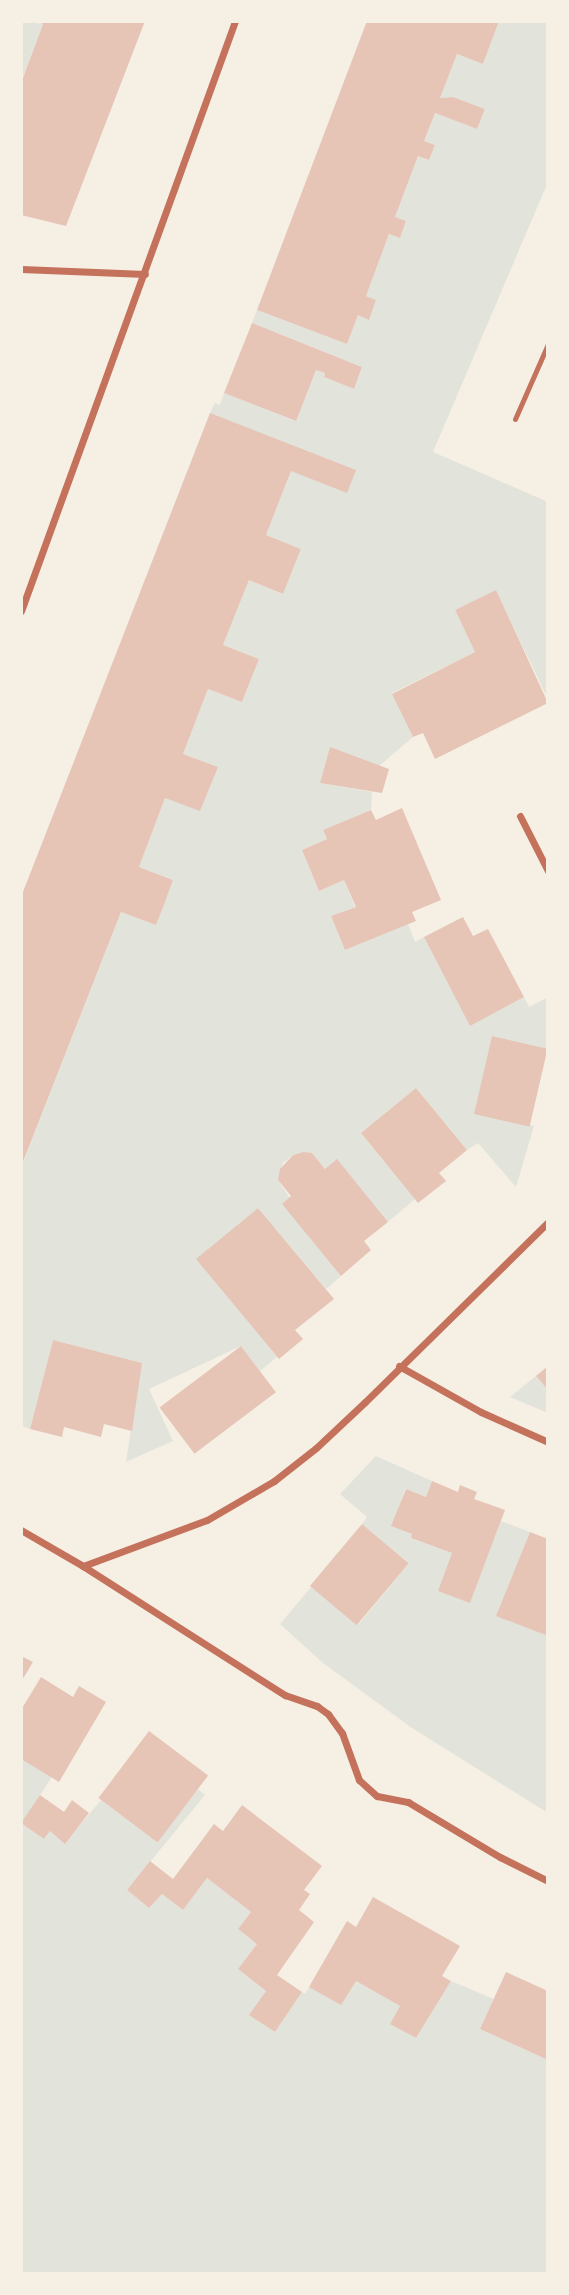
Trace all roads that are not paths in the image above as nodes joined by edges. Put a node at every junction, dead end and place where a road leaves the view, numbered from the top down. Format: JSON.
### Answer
{"nodes":[{"id":1,"x":235,"y":21,"type":"edge"},
{"id":2,"x":21,"y":269,"type":"edge"},
{"id":3,"x":145,"y":274,"type":"junction"},
{"id":4,"x":548,"y":344,"type":"edge"},
{"id":5,"x":515,"y":419,"type":"dead end"},
{"id":6,"x":21,"y":611,"type":"edge"},
{"id":7,"x":520,"y":816,"type":"dead end"},
{"id":8,"x":548,"y":871,"type":"edge"},
{"id":9,"x":548,"y":1222,"type":"edge"},
{"id":10,"x":399,"y":1366,"type":"junction"},
{"id":11,"x":548,"y":1442,"type":"edge"},
{"id":12,"x":21,"y":1530,"type":"edge"},
{"id":13,"x":83,"y":1566,"type":"junction"},
{"id":14,"x":548,"y":1881,"type":"edge"}],
"edges":[{"from":1,"to":3,"type":"street"},
{"from":2,"to":3,"type":"street"},
{"from":3,"to":6,"type":"street"},
{"from":4,"to":5,"type":"lane"},
{"from":7,"to":8,"type":"street"},
{"from":9,"to":10,"type":"street"},
{"from":10,"to":11,"type":"street"},
{"from":10,"to":13,"type":"street"},
{"from":12,"to":13,"type":"street"},
{"from":13,"to":14,"type":"street"}]}
